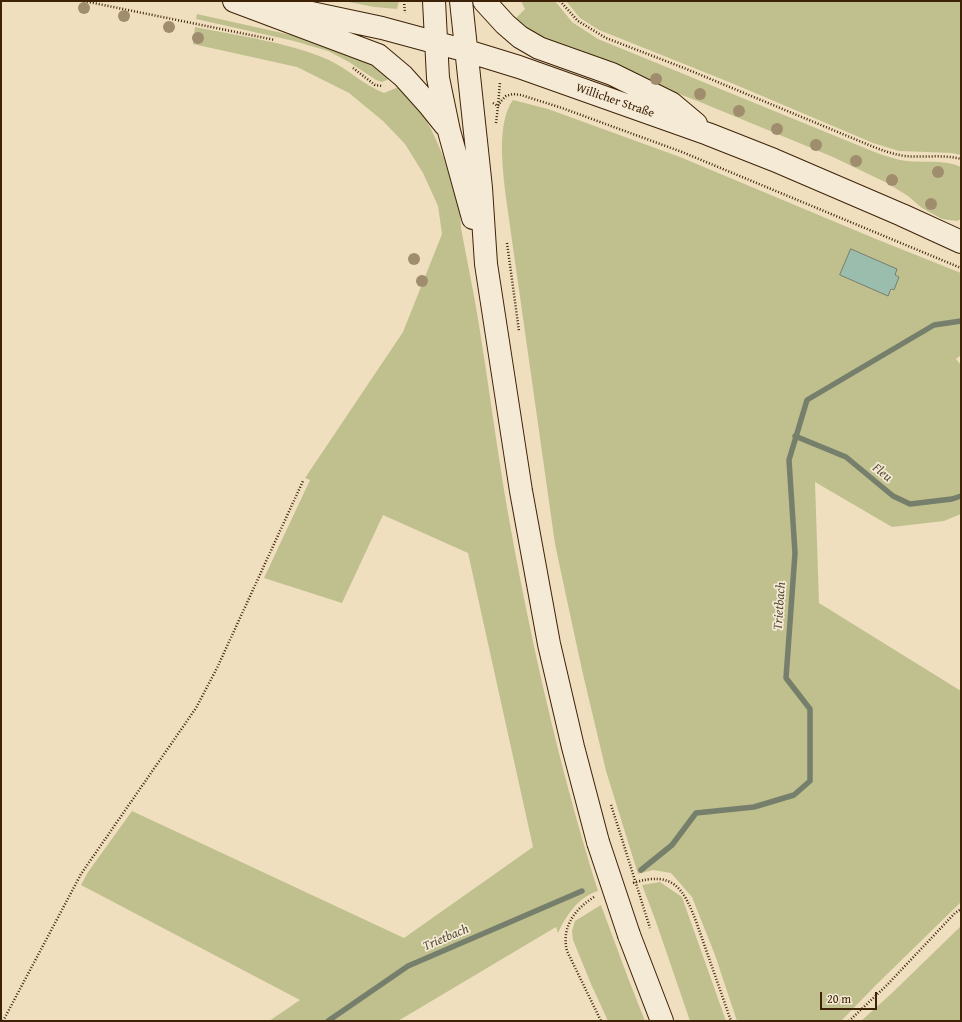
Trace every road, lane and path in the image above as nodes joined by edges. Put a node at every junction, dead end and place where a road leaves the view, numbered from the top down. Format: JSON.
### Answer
{"nodes":[{"id":1,"x":84,"y":1,"type":"edge"},
{"id":2,"x":234,"y":1,"type":"edge"},
{"id":3,"x":255,"y":1,"type":"edge"},
{"id":4,"x":434,"y":1,"type":"edge"},
{"id":5,"x":461,"y":1,"type":"edge"},
{"id":6,"x":484,"y":1,"type":"edge"},
{"id":7,"x":560,"y":1,"type":"edge"},
{"id":8,"x":282,"y":41,"type":"dead end"},
{"id":9,"x":435,"y":42,"type":"junction"},
{"id":10,"x":467,"y":51,"type":"junction"},
{"id":11,"x":347,"y":64,"type":"dead end"},
{"id":12,"x":403,"y":76,"type":"junction"},
{"id":13,"x":470,"y":92,"type":"junction"},
{"id":14,"x":498,"y":106,"type":"junction"},
{"id":15,"x":495,"y":126,"type":"dead end"},
{"id":16,"x":449,"y":131,"type":"junction"},
{"id":17,"x":708,"y":134,"type":"junction"},
{"id":18,"x":961,"y":159,"type":"edge"},
{"id":19,"x":506,"y":238,"type":"dead end"},
{"id":20,"x":961,"y":242,"type":"edge"},
{"id":21,"x":486,"y":264,"type":"junction"},
{"id":22,"x":961,"y":268,"type":"edge"},
{"id":23,"x":520,"y":337,"type":"dead end"},
{"id":24,"x":303,"y":481,"type":"dead end"},
{"id":25,"x":611,"y":803,"type":"dead end"},
{"id":26,"x":961,"y":909,"type":"edge"},
{"id":27,"x":650,"y":928,"type":"dead end"},
{"id":28,"x":3,"y":1021,"type":"edge"},
{"id":29,"x":662,"y":1021,"type":"edge"},
{"id":30,"x":849,"y":1021,"type":"edge"}],
"edges":[{"from":1,"to":8,"type":"path"},
{"from":2,"to":12,"type":"main road"},
{"from":3,"to":9,"type":"main road","name":"Willicher Straße"},
{"from":4,"to":9,"type":"main road"},
{"from":5,"to":10,"type":"main road"},
{"from":6,"to":17,"type":"main road"},
{"from":7,"to":18,"type":"path"},
{"from":9,"to":10,"type":"main road","name":"Willicher Straße"},
{"from":9,"to":16,"type":"main road"},
{"from":10,"to":13,"type":"main road"},
{"from":10,"to":17,"type":"main road","name":"Willicher Straße"},
{"from":11,"to":12,"type":"path"},
{"from":12,"to":16,"type":"main road"},
{"from":13,"to":14,"type":"path"},
{"from":13,"to":21,"type":"main road"},
{"from":14,"to":15,"type":"path"},
{"from":14,"to":22,"type":"path"},
{"from":16,"to":21,"type":"main road"},
{"from":17,"to":20,"type":"main road","name":"Willicher Straße"},
{"from":19,"to":23,"type":"path"},
{"from":21,"to":29,"type":"main road","bridge":true},
{"from":24,"to":28,"type":"path"},
{"from":25,"to":27,"type":"path","bridge":true},
{"from":26,"to":30,"type":"path"}]}
